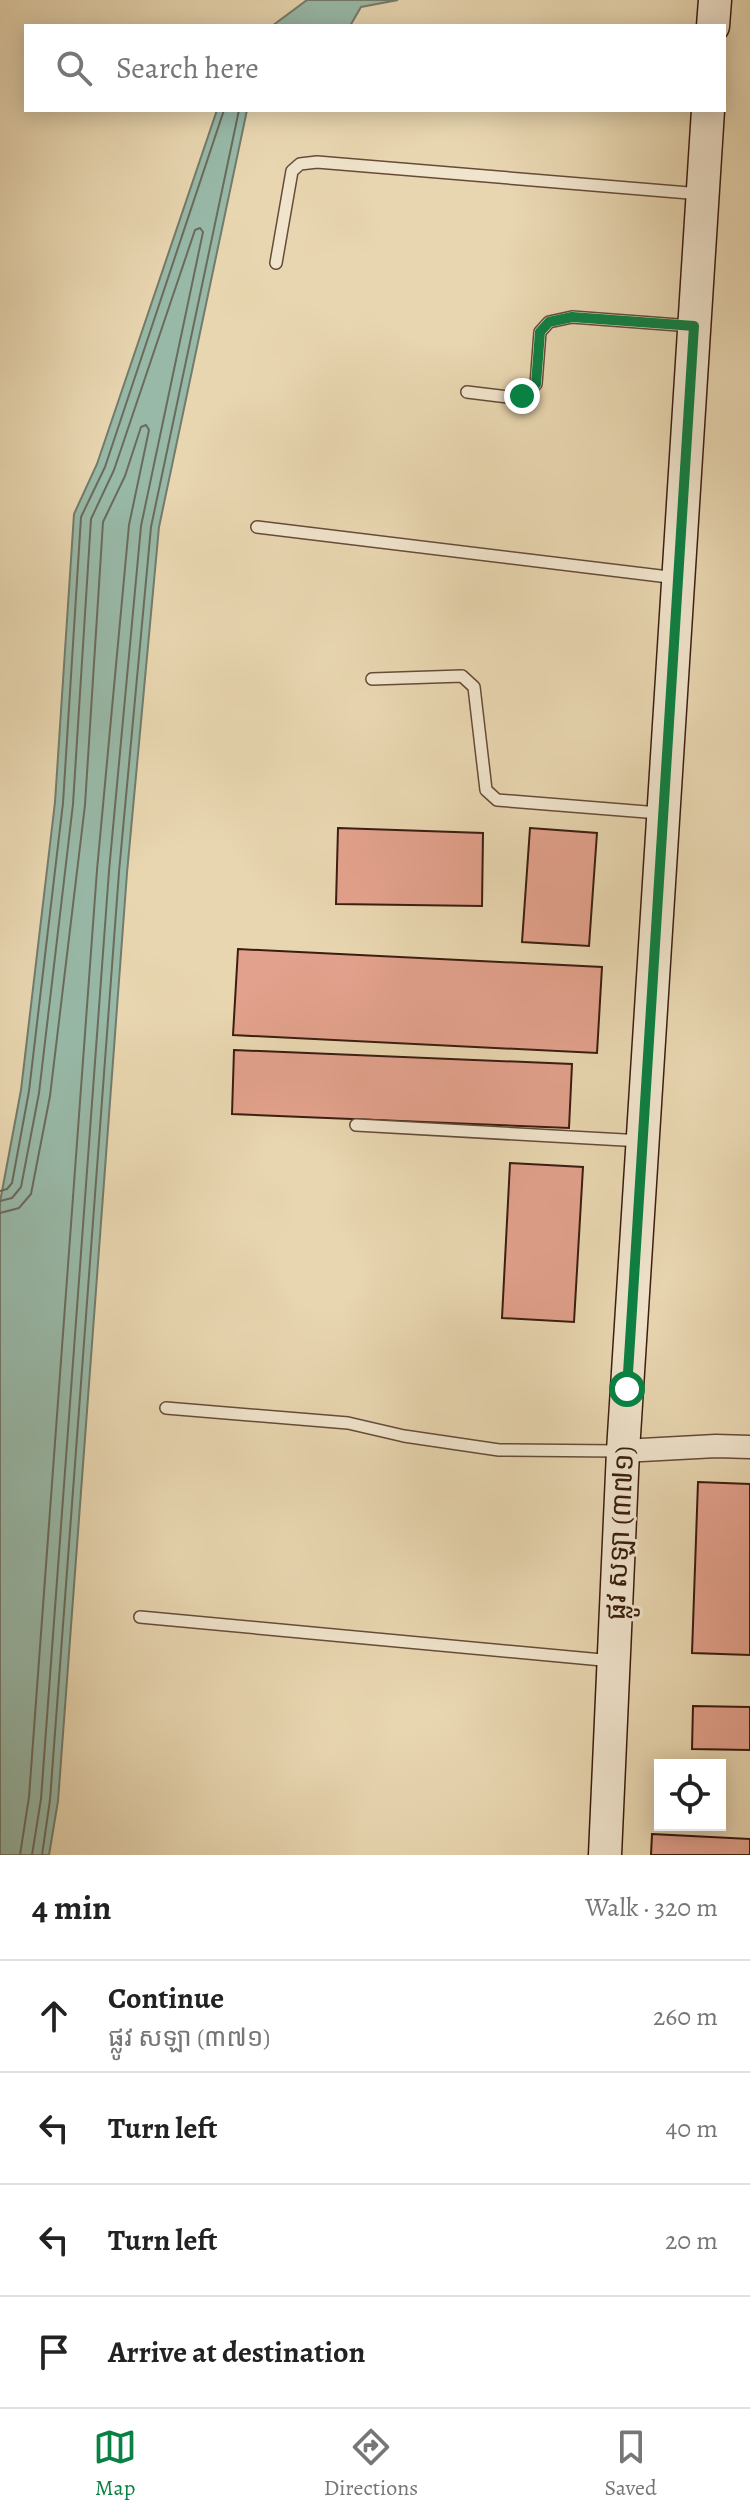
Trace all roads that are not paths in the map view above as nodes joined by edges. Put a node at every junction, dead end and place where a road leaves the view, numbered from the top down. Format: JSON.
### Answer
{"nodes":[{"id":1,"x":715,"y":0,"type":"edge"},
{"id":2,"x":713,"y":24,"type":"edge"},
{"id":3,"x":708,"y":112,"type":"edge"},
{"id":4,"x":702,"y":194,"type":"junction"},
{"id":5,"x":276,"y":263,"type":"dead end"},
{"id":6,"x":694,"y":326,"type":"junction"},
{"id":7,"x":467,"y":392,"type":"dead end"},
{"id":8,"x":257,"y":527,"type":"dead end"},
{"id":9,"x":678,"y":578,"type":"junction"},
{"id":10,"x":372,"y":679,"type":"dead end"},
{"id":11,"x":663,"y":814,"type":"junction"},
{"id":12,"x":356,"y":1125,"type":"dead end"},
{"id":13,"x":642,"y":1142,"type":"junction"},
{"id":14,"x":166,"y":1408,"type":"dead end"},
{"id":15,"x":750,"y":1447,"type":"edge"},
{"id":16,"x":623,"y":1451,"type":"junction"},
{"id":17,"x":140,"y":1617,"type":"dead end"},
{"id":18,"x":613,"y":1661,"type":"junction"},
{"id":19,"x":605,"y":1855,"type":"edge"}],
"edges":[{"from":1,"to":2,"type":"street"},
{"from":3,"to":4,"type":"street","name":"ផ្លូវ សឡា (៣៧១)"},
{"from":4,"to":5,"type":"lane"},
{"from":4,"to":6,"type":"street","name":"ផ្លូវ សឡា (៣៧១)"},
{"from":6,"to":7,"type":"lane"},
{"from":6,"to":9,"type":"street","name":"ផ្លូវ សឡា (៣៧១)"},
{"from":8,"to":9,"type":"lane"},
{"from":9,"to":11,"type":"street","name":"ផ្លូវ សឡា (៣៧១)"},
{"from":10,"to":11,"type":"lane"},
{"from":11,"to":13,"type":"street","name":"ផ្លូវ សឡា (៣៧១)"},
{"from":12,"to":13,"type":"lane"},
{"from":13,"to":16,"type":"street","name":"ផ្លូវ សឡា (៣៧១)"},
{"from":14,"to":16,"type":"lane"},
{"from":15,"to":16,"type":"street"},
{"from":16,"to":18,"type":"street","name":"ផ្លូវ សឡា (៣៧១)"},
{"from":17,"to":18,"type":"lane"},
{"from":18,"to":19,"type":"street","name":"ផ្លូវ សឡា (៣៧១)"}]}
